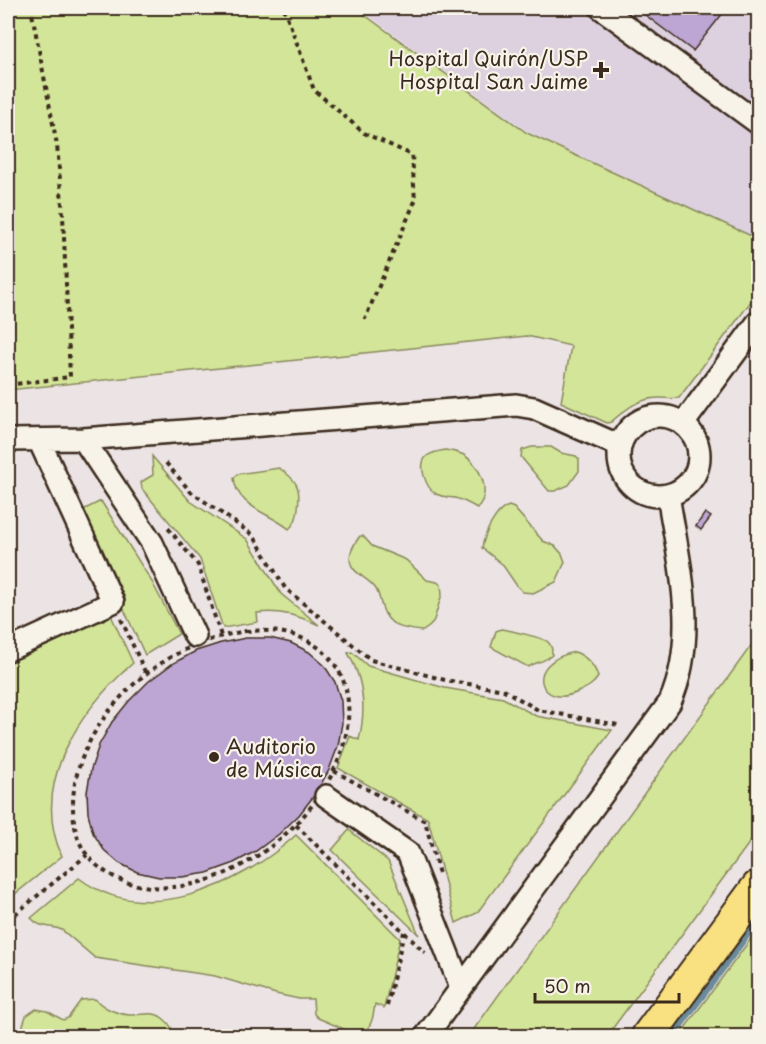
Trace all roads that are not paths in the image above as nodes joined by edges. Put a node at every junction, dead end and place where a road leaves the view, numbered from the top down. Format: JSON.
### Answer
{"nodes":[{"id":1,"x":601,"y":8,"type":"edge"},
{"id":2,"x":759,"y":123,"type":"edge"},
{"id":3,"x":759,"y":322,"type":"edge"},
{"id":4,"x":683,"y":424,"type":"junction"},
{"id":5,"x":82,"y":439,"type":"junction"},
{"id":6,"x":8,"y":440,"type":"edge"},
{"id":7,"x":39,"y":440,"type":"junction"},
{"id":8,"x":620,"y":446,"type":"junction"},
{"id":9,"x":668,"y":495,"type":"junction"},
{"id":10,"x":195,"y":636,"type":"dead end"},
{"id":11,"x":8,"y":650,"type":"edge"},
{"id":12,"x":326,"y":796,"type":"dead end"},
{"id":13,"x":759,"y":887,"type":"edge"},
{"id":14,"x":461,"y":988,"type":"junction"},
{"id":15,"x":426,"y":1036,"type":"edge"},
{"id":16,"x":648,"y":1036,"type":"edge"}],
"edges":[{"from":1,"to":2,"type":"lane"},
{"from":3,"to":4,"type":"lane"},
{"from":4,"to":8,"type":"lane"},
{"from":4,"to":9,"type":"lane"},
{"from":5,"to":7,"type":"lane"},
{"from":5,"to":8,"type":"lane"},
{"from":5,"to":10,"type":"lane"},
{"from":6,"to":7,"type":"lane"},
{"from":7,"to":11,"type":"lane"},
{"from":8,"to":9,"type":"lane"},
{"from":9,"to":14,"type":"lane"},
{"from":12,"to":14,"type":"lane"},
{"from":13,"to":16,"type":"highway"},
{"from":14,"to":15,"type":"lane"}]}
